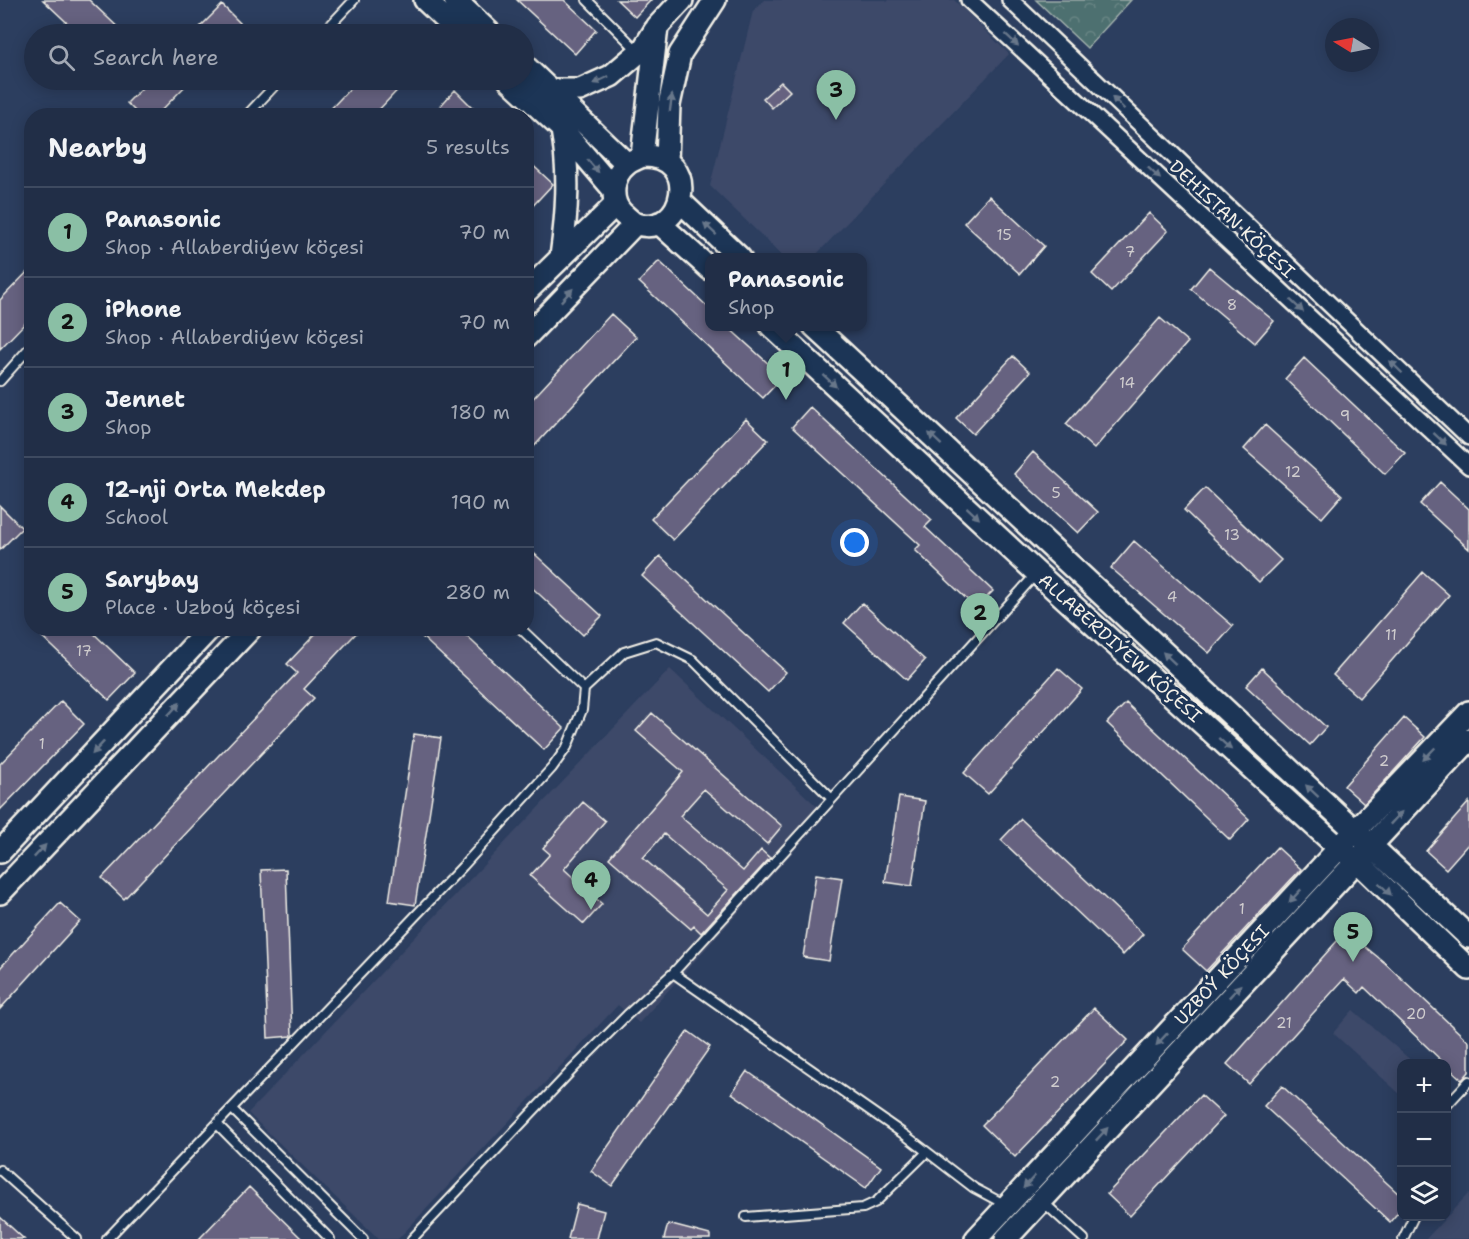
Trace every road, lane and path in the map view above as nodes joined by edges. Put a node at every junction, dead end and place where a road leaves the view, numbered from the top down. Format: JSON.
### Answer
{"nodes":[{"id":1,"x":354,"y":0,"type":"edge"},
{"id":2,"x":425,"y":0,"type":"edge"},
{"id":3,"x":455,"y":0,"type":"edge"},
{"id":4,"x":587,"y":0,"type":"edge"},
{"id":5,"x":682,"y":0,"type":"edge"},
{"id":6,"x":715,"y":0,"type":"edge"},
{"id":7,"x":969,"y":0,"type":"edge"},
{"id":8,"x":1010,"y":0,"type":"edge"},
{"id":9,"x":331,"y":24,"type":"edge"},
{"id":10,"x":450,"y":24,"type":"edge"},
{"id":11,"x":480,"y":24,"type":"edge"},
{"id":12,"x":657,"y":27,"type":"junction"},
{"id":13,"x":639,"y":52,"type":"junction"},
{"id":14,"x":534,"y":75,"type":"edge"},
{"id":15,"x":271,"y":90,"type":"edge"},
{"id":16,"x":520,"y":90,"type":"edge"},
{"id":17,"x":550,"y":90,"type":"junction"},
{"id":18,"x":254,"y":108,"type":"edge"},
{"id":19,"x":562,"y":129,"type":"junction"},
{"id":20,"x":634,"y":160,"type":"junction"},
{"id":21,"x":667,"y":162,"type":"junction"},
{"id":22,"x":614,"y":197,"type":"junction"},
{"id":23,"x":680,"y":201,"type":"junction"},
{"id":24,"x":659,"y":223,"type":"junction"},
{"id":25,"x":635,"y":224,"type":"junction"},
{"id":26,"x":735,"y":253,"type":"edge"},
{"id":27,"x":561,"y":257,"type":"junction"},
{"id":28,"x":705,"y":264,"type":"edge"},
{"id":29,"x":534,"y":284,"type":"edge"},
{"id":30,"x":534,"y":330,"type":"edge"},
{"id":31,"x":775,"y":331,"type":"edge"},
{"id":32,"x":818,"y":331,"type":"edge"},
{"id":33,"x":24,"y":354,"type":"edge"},
{"id":34,"x":0,"y":381,"type":"edge"},
{"id":35,"x":1469,"y":437,"type":"edge"},
{"id":36,"x":1469,"y":466,"type":"edge"},
{"id":37,"x":1037,"y":573,"type":"junction"},
{"id":38,"x":202,"y":636,"type":"edge"},
{"id":39,"x":243,"y":636,"type":"edge"},
{"id":40,"x":528,"y":636,"type":"edge"},
{"id":41,"x":584,"y":689,"type":"junction"},
{"id":42,"x":1469,"y":712,"type":"edge"},
{"id":43,"x":1469,"y":740,"type":"edge"},
{"id":44,"x":832,"y":799,"type":"junction"},
{"id":45,"x":1355,"y":831,"type":"junction"},
{"id":46,"x":1339,"y":848,"type":"junction"},
{"id":47,"x":0,"y":852,"type":"edge"},
{"id":48,"x":1363,"y":853,"type":"junction"},
{"id":49,"x":0,"y":893,"type":"edge"},
{"id":50,"x":1469,"y":938,"type":"edge"},
{"id":51,"x":1469,"y":969,"type":"edge"},
{"id":52,"x":673,"y":973,"type":"junction"},
{"id":53,"x":1469,"y":1081,"type":"edge"},
{"id":54,"x":1451,"y":1101,"type":"edge"},
{"id":55,"x":232,"y":1108,"type":"junction"},
{"id":56,"x":217,"y":1124,"type":"junction"},
{"id":57,"x":927,"y":1152,"type":"junction"},
{"id":58,"x":0,"y":1170,"type":"edge"},
{"id":59,"x":1041,"y":1200,"type":"junction"},
{"id":60,"x":1007,"y":1206,"type":"junction"},
{"id":61,"x":746,"y":1218,"type":"dead end"},
{"id":62,"x":1412,"y":1221,"type":"edge"},
{"id":63,"x":77,"y":1239,"type":"edge"},
{"id":64,"x":107,"y":1239,"type":"edge"},
{"id":65,"x":330,"y":1239,"type":"edge"},
{"id":66,"x":363,"y":1239,"type":"edge"},
{"id":67,"x":412,"y":1239,"type":"edge"},
{"id":68,"x":976,"y":1239,"type":"edge"},
{"id":69,"x":1006,"y":1239,"type":"edge"},
{"id":70,"x":1084,"y":1239,"type":"edge"},
{"id":71,"x":1403,"y":1239,"type":"edge"}],
"edges":[{"from":1,"to":9,"type":"lane"},
{"from":2,"to":10,"type":"street"},
{"from":3,"to":11,"type":"street"},
{"from":4,"to":13,"type":"lane"},
{"from":5,"to":12,"type":"street"},
{"from":21,"to":6,"type":"street","one_way":true},
{"from":7,"to":36,"type":"street","name":"DEHISTAN KÖÇESI","one_way":true},
{"from":35,"to":8,"type":"street","name":"DEHISTAN KÖÇESI","one_way":true},
{"from":12,"to":13,"type":"street"},
{"from":12,"to":20,"type":"street"},
{"from":13,"to":17,"type":"street","one_way":true},
{"from":14,"to":17,"type":"street"},
{"from":15,"to":18,"type":"lane"},
{"from":16,"to":19,"type":"street"},
{"from":17,"to":20,"type":"street"},
{"from":19,"to":22,"type":"street","one_way":true},
{"from":19,"to":27,"type":"street"},
{"from":20,"to":21,"type":"street"},
{"from":20,"to":22,"type":"street"},
{"from":21,"to":23,"type":"street"},
{"from":22,"to":25,"type":"street"},
{"from":22,"to":27,"type":"street"},
{"from":23,"to":24,"type":"street"},
{"from":26,"to":23,"type":"street","one_way":true},
{"from":24,"to":25,"type":"street"},
{"from":24,"to":28,"type":"street"},
{"from":30,"to":25,"type":"street","one_way":true},
{"from":27,"to":29,"type":"street"},
{"from":31,"to":37,"type":"street","name":"ALLABERDIÝEW KÖÇESI","one_way":true},
{"from":45,"to":32,"type":"street","name":"ALLABERDIÝEW KÖÇESI","one_way":true},
{"from":33,"to":34,"type":"lane"},
{"from":37,"to":44,"type":"lane"},
{"from":37,"to":46,"type":"street","name":"ALLABERDIÝEW KÖÇESI","one_way":true},
{"from":38,"to":47,"type":"street","one_way":true},
{"from":49,"to":39,"type":"street","one_way":true},
{"from":40,"to":41,"type":"lane"},
{"from":41,"to":44,"type":"lane"},
{"from":41,"to":55,"type":"lane"},
{"from":42,"to":45,"type":"street","name":"UZBOÝ KÖÇESI","one_way":true},
{"from":48,"to":43,"type":"street","name":"UZBOÝ KÖÇESI","one_way":true},
{"from":44,"to":52,"type":"lane"},
{"from":45,"to":46,"type":"street","name":"UZBOÝ KÖÇESI"},
{"from":45,"to":48,"type":"street","name":"ALLABERDIÝEW KÖÇESI"},
{"from":46,"to":48,"type":"street","name":"ALLABERDIÝEW KÖÇESI"},
{"from":46,"to":60,"type":"street","name":"UZBOÝ KÖÇESI","one_way":true},
{"from":48,"to":50,"type":"street","name":"ALLABERDIÝEW KÖÇESI"},
{"from":48,"to":51,"type":"street","name":"ALLABERDIÝEW KÖÇESI","one_way":true},
{"from":59,"to":48,"type":"street","name":"UZBOÝ KÖÇESI","one_way":true},
{"from":52,"to":57,"type":"lane"},
{"from":52,"to":67,"type":"lane"},
{"from":53,"to":54,"type":"lane"},
{"from":55,"to":56,"type":"lane"},
{"from":55,"to":66,"type":"lane"},
{"from":56,"to":64,"type":"lane"},
{"from":56,"to":65,"type":"lane"},
{"from":57,"to":60,"type":"lane"},
{"from":57,"to":61,"type":"lane"},
{"from":58,"to":63,"type":"lane"},
{"from":59,"to":69,"type":"street","name":"UZBOÝ KÖÇESI"},
{"from":59,"to":70,"type":"lane"},
{"from":60,"to":68,"type":"street","name":"UZBOÝ KÖÇESI"},
{"from":62,"to":71,"type":"lane"}]}
